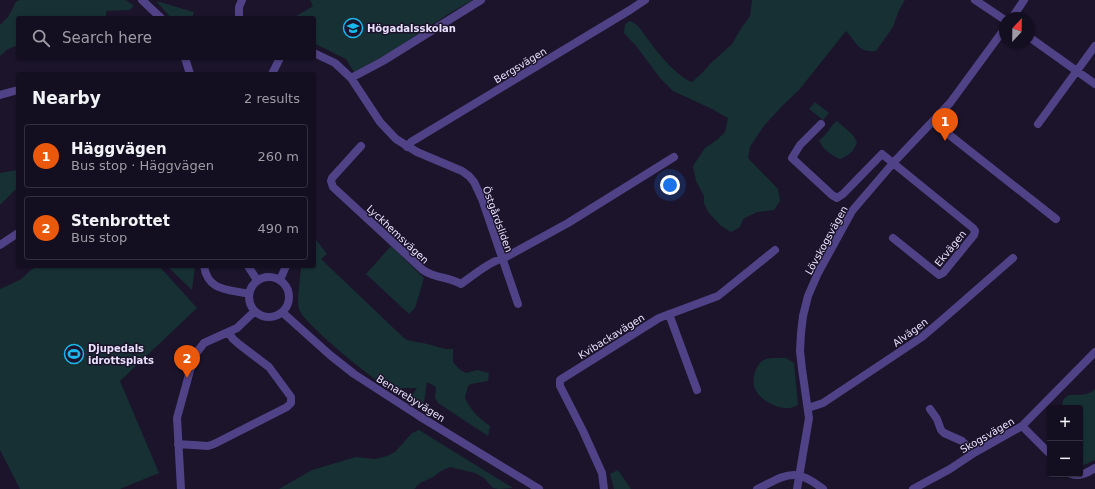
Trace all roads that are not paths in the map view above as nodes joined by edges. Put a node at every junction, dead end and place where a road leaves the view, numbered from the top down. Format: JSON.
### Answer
{"nodes":[{"id":1,"x":142,"y":0,"type":"edge"},
{"id":2,"x":242,"y":0,"type":"edge"},
{"id":3,"x":480,"y":0,"type":"edge"},
{"id":4,"x":644,"y":0,"type":"edge"},
{"id":5,"x":975,"y":0,"type":"edge"},
{"id":6,"x":1024,"y":0,"type":"edge"},
{"id":7,"x":1016,"y":12,"type":"edge"},
{"id":8,"x":158,"y":16,"type":"edge"},
{"id":9,"x":239,"y":16,"type":"edge"},
{"id":10,"x":999,"y":16,"type":"edge"},
{"id":11,"x":999,"y":36,"type":"edge"},
{"id":12,"x":1035,"y":41,"type":"edge"},
{"id":13,"x":1095,"y":46,"type":"edge"},
{"id":14,"x":316,"y":54,"type":"edge"},
{"id":15,"x":186,"y":60,"type":"edge"},
{"id":16,"x":279,"y":60,"type":"edge"},
{"id":17,"x":189,"y":72,"type":"edge"},
{"id":18,"x":273,"y":72,"type":"edge"},
{"id":19,"x":1077,"y":72,"type":"junction"},
{"id":20,"x":351,"y":78,"type":"junction"},
{"id":21,"x":1095,"y":84,"type":"edge"},
{"id":22,"x":16,"y":91,"type":"edge"},
{"id":23,"x":0,"y":95,"type":"edge"},
{"id":24,"x":933,"y":122,"type":"junction"},
{"id":25,"x":821,"y":124,"type":"dead end"},
{"id":26,"x":1038,"y":124,"type":"dead end"},
{"id":27,"x":361,"y":146,"type":"dead end"},
{"id":28,"x":407,"y":147,"type":"junction"},
{"id":29,"x":674,"y":157,"type":"dead end"},
{"id":30,"x":894,"y":162,"type":"junction"},
{"id":31,"x":1056,"y":219,"type":"dead end"},
{"id":32,"x":16,"y":234,"type":"edge"},
{"id":33,"x":893,"y":238,"type":"dead end"},
{"id":34,"x":0,"y":246,"type":"edge"},
{"id":35,"x":776,"y":250,"type":"dead end"},
{"id":36,"x":502,"y":258,"type":"junction"},
{"id":37,"x":1013,"y":258,"type":"dead end"},
{"id":38,"x":204,"y":268,"type":"edge"},
{"id":39,"x":249,"y":268,"type":"edge"},
{"id":40,"x":285,"y":268,"type":"edge"},
{"id":41,"x":257,"y":280,"type":"junction"},
{"id":42,"x":280,"y":280,"type":"junction"},
{"id":43,"x":249,"y":294,"type":"junction"},
{"id":44,"x":518,"y":304,"type":"dead end"},
{"id":45,"x":255,"y":311,"type":"junction"},
{"id":46,"x":282,"y":312,"type":"junction"},
{"id":47,"x":669,"y":314,"type":"junction"},
{"id":48,"x":229,"y":333,"type":"junction"},
{"id":49,"x":1095,"y":352,"type":"edge"},
{"id":50,"x":698,"y":390,"type":"dead end"},
{"id":51,"x":808,"y":408,"type":"junction"},
{"id":52,"x":930,"y":409,"type":"dead end"},
{"id":53,"x":1022,"y":426,"type":"junction"},
{"id":54,"x":178,"y":444,"type":"junction"},
{"id":55,"x":1047,"y":451,"type":"edge"},
{"id":56,"x":974,"y":453,"type":"junction"},
{"id":57,"x":1095,"y":468,"type":"edge"},
{"id":58,"x":1083,"y":474,"type":"edge"},
{"id":59,"x":800,"y":476,"type":"junction"},
{"id":60,"x":181,"y":489,"type":"edge"},
{"id":61,"x":539,"y":489,"type":"edge"},
{"id":62,"x":604,"y":489,"type":"edge"},
{"id":63,"x":757,"y":489,"type":"edge"},
{"id":64,"x":798,"y":489,"type":"edge"},
{"id":65,"x":823,"y":489,"type":"edge"},
{"id":66,"x":913,"y":489,"type":"edge"}],
"edges":[{"from":1,"to":8,"type":"street"},
{"from":2,"to":9,"type":"street"},
{"from":3,"to":20,"type":"street"},
{"from":4,"to":28,"type":"street","name":"Bergsvägen"},
{"from":5,"to":10,"type":"street"},
{"from":6,"to":7,"type":"street"},
{"from":11,"to":24,"type":"street","name":"Lövskogsvägen"},
{"from":12,"to":19,"type":"street"},
{"from":13,"to":19,"type":"street"},
{"from":14,"to":20,"type":"street","name":"Östgårdsliden"},
{"from":15,"to":17,"type":"street"},
{"from":16,"to":18,"type":"street"},
{"from":19,"to":21,"type":"street"},
{"from":19,"to":26,"type":"street"},
{"from":20,"to":28,"type":"street","name":"Östgårdsliden"},
{"from":22,"to":23,"type":"street"},
{"from":24,"to":30,"type":"street","name":"Lövskogsvägen"},
{"from":24,"to":31,"type":"street"},
{"from":25,"to":30,"type":"street"},
{"from":27,"to":36,"type":"street","name":"Lyckhemsvägen"},
{"from":28,"to":36,"type":"street","name":"Östgårdsliden"},
{"from":29,"to":36,"type":"street"},
{"from":30,"to":33,"type":"street","name":"Ekvägen"},
{"from":30,"to":51,"type":"street","name":"Lövskogsvägen"},
{"from":32,"to":34,"type":"street"},
{"from":35,"to":47,"type":"street","name":"Kvibackavägen"},
{"from":36,"to":44,"type":"street","name":"Östgårdsliden"},
{"from":37,"to":51,"type":"street","name":"Alvägen"},
{"from":38,"to":43,"type":"street"},
{"from":39,"to":41,"type":"street"},
{"from":40,"to":42,"type":"street"},
{"from":41,"to":42,"type":"street"},
{"from":41,"to":43,"type":"street"},
{"from":42,"to":46,"type":"street"},
{"from":43,"to":45,"type":"street"},
{"from":45,"to":46,"type":"street"},
{"from":45,"to":48,"type":"street"},
{"from":46,"to":61,"type":"street","name":"Benarebyvägen"},
{"from":47,"to":50,"type":"street"},
{"from":47,"to":62,"type":"street","name":"Kvibackavägen"},
{"from":48,"to":54,"type":"street"},
{"from":48,"to":54,"type":"street"},
{"from":49,"to":53,"type":"street","name":"Skogsvägen"},
{"from":51,"to":59,"type":"street","name":"Lövskogsvägen"},
{"from":52,"to":56,"type":"street"},
{"from":53,"to":55,"type":"street"},
{"from":53,"to":56,"type":"street","name":"Skogsvägen"},
{"from":54,"to":60,"type":"street"},
{"from":56,"to":66,"type":"street","name":"Skogsvägen"},
{"from":57,"to":58,"type":"street"},
{"from":59,"to":63,"type":"street"},
{"from":59,"to":64,"type":"street","name":"Lövskogsvägen"},
{"from":59,"to":65,"type":"street"}]}
